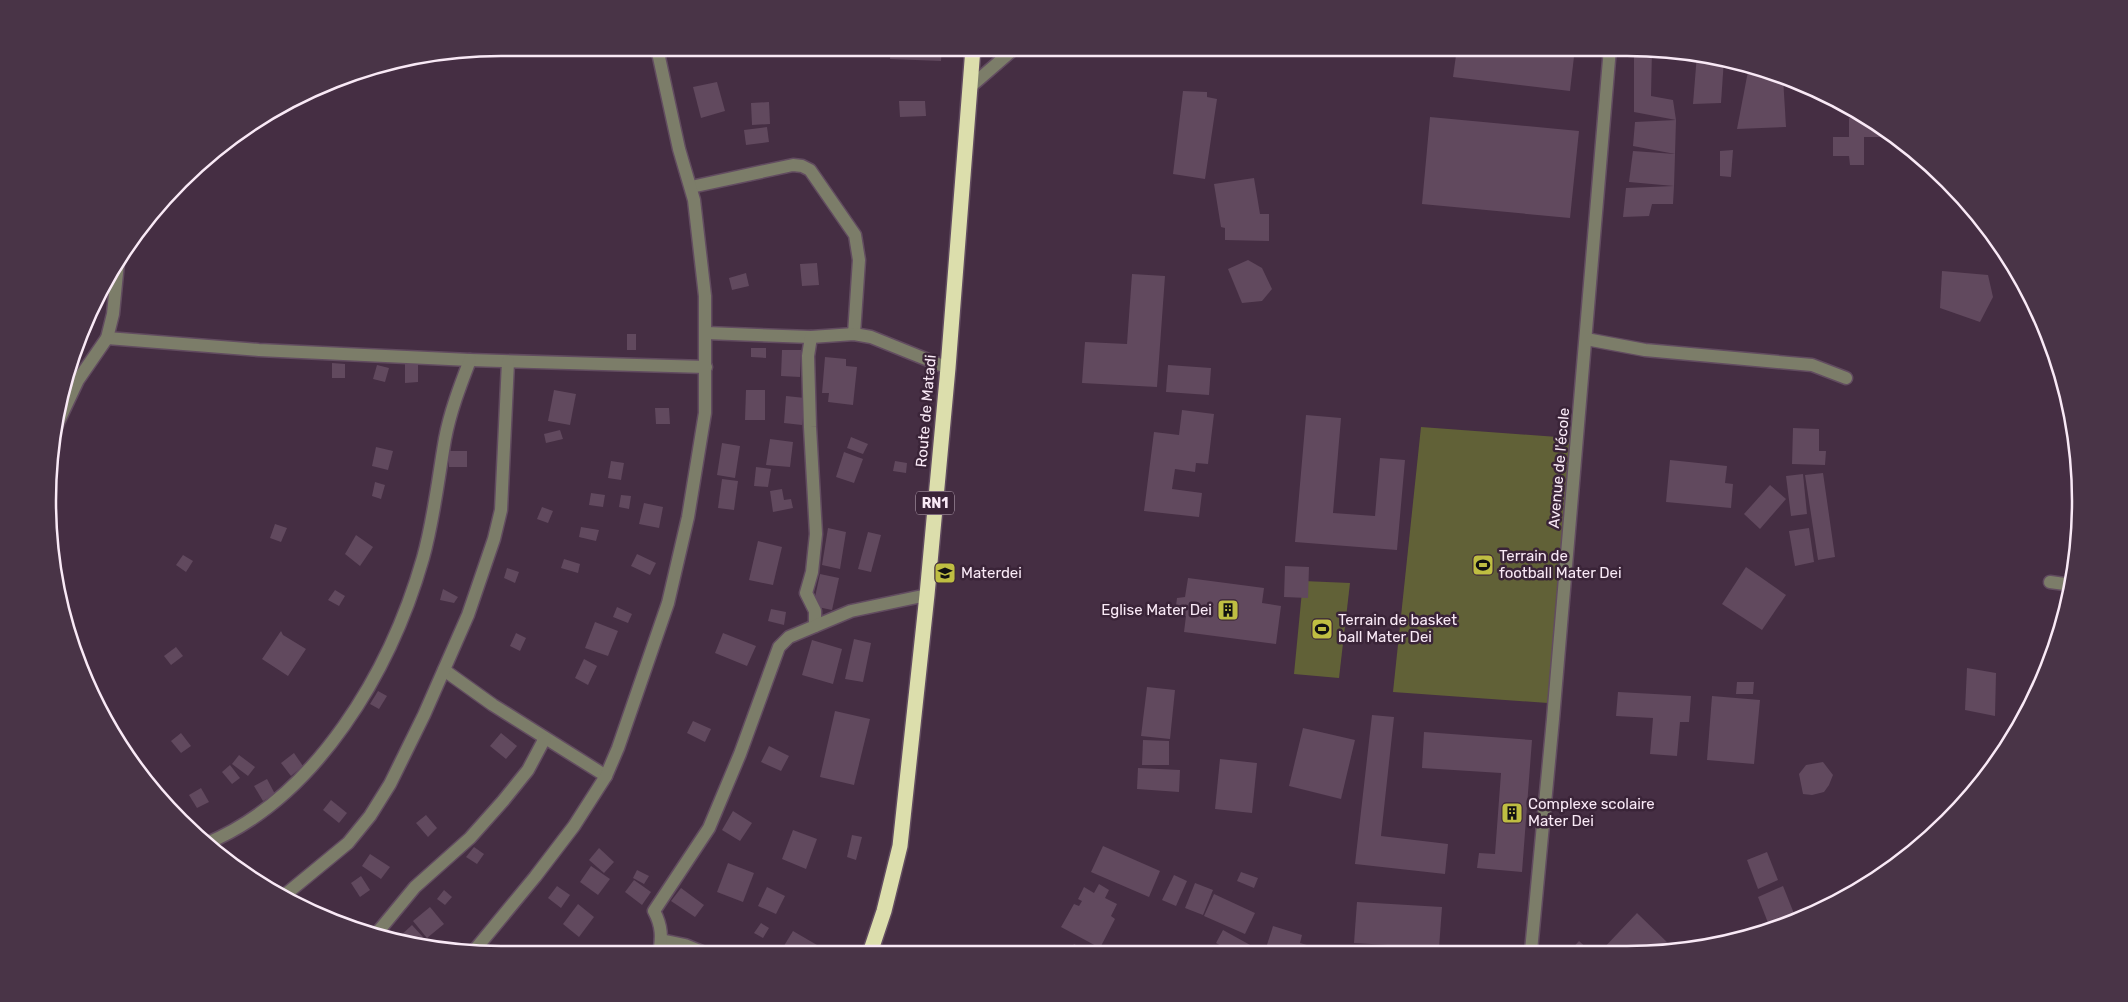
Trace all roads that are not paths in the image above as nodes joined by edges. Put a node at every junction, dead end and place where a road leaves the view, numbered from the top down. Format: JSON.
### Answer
{"nodes":[{"id":1,"x":659,"y":56,"type":"edge"},
{"id":2,"x":972,"y":56,"type":"edge"},
{"id":3,"x":1005,"y":56,"type":"edge"},
{"id":4,"x":1609,"y":56,"type":"edge"},
{"id":5,"x":970,"y":87,"type":"junction"},
{"id":6,"x":691,"y":187,"type":"junction"},
{"id":7,"x":117,"y":278,"type":"edge"},
{"id":8,"x":706,"y":333,"type":"junction"},
{"id":9,"x":854,"y":334,"type":"junction"},
{"id":10,"x":811,"y":337,"type":"junction"},
{"id":11,"x":107,"y":338,"type":"junction"},
{"id":12,"x":1586,"y":339,"type":"junction"},
{"id":13,"x":470,"y":360,"type":"junction"},
{"id":14,"x":508,"y":362,"type":"junction"},
{"id":15,"x":706,"y":367,"type":"junction"},
{"id":16,"x":948,"y":368,"type":"junction"},
{"id":17,"x":1846,"y":378,"type":"dead end"},
{"id":18,"x":68,"y":402,"type":"edge"},
{"id":19,"x":2050,"y":582,"type":"dead end"},
{"id":20,"x":2064,"y":584,"type":"edge"},
{"id":21,"x":927,"y":595,"type":"junction"},
{"id":22,"x":815,"y":626,"type":"junction"},
{"id":23,"x":444,"y":670,"type":"junction"},
{"id":24,"x":545,"y":738,"type":"junction"},
{"id":25,"x":606,"y":776,"type":"junction"},
{"id":26,"x":214,"y":840,"type":"edge"},
{"id":27,"x":289,"y":892,"type":"edge"},
{"id":28,"x":380,"y":929,"type":"edge"},
{"id":29,"x":661,"y":940,"type":"junction"},
{"id":30,"x":478,"y":945,"type":"edge"},
{"id":31,"x":660,"y":946,"type":"edge"},
{"id":32,"x":687,"y":946,"type":"edge"},
{"id":33,"x":872,"y":946,"type":"edge"},
{"id":34,"x":1531,"y":946,"type":"edge"}],
"edges":[{"from":1,"to":6,"type":"street"},
{"from":2,"to":5,"type":"highway","name":"Route de Matadi","number":"RN1"},
{"from":3,"to":5,"type":"street"},
{"from":4,"to":12,"type":"street","name":"Avenue de l'école"},
{"from":5,"to":16,"type":"highway","name":"Route de Matadi","number":"RN1"},
{"from":6,"to":8,"type":"street"},
{"from":6,"to":9,"type":"street"},
{"from":7,"to":11,"type":"street"},
{"from":8,"to":10,"type":"street"},
{"from":8,"to":15,"type":"street"},
{"from":9,"to":10,"type":"street"},
{"from":9,"to":16,"type":"street"},
{"from":10,"to":22,"type":"street"},
{"from":11,"to":13,"type":"street"},
{"from":11,"to":18,"type":"street"},
{"from":12,"to":17,"type":"street"},
{"from":12,"to":34,"type":"street","name":"Avenue de l'école"},
{"from":13,"to":14,"type":"street"},
{"from":13,"to":26,"type":"street"},
{"from":14,"to":15,"type":"street"},
{"from":14,"to":23,"type":"street"},
{"from":15,"to":25,"type":"street"},
{"from":16,"to":21,"type":"highway","name":"Route de Matadi","number":"RN1"},
{"from":19,"to":20,"type":"street"},
{"from":21,"to":22,"type":"street"},
{"from":21,"to":33,"type":"highway","name":"Route de Matadi","number":"RN1"},
{"from":22,"to":29,"type":"street"},
{"from":23,"to":24,"type":"street"},
{"from":23,"to":27,"type":"street"},
{"from":24,"to":25,"type":"street"},
{"from":24,"to":28,"type":"street"},
{"from":25,"to":30,"type":"street"},
{"from":29,"to":31,"type":"street"},
{"from":29,"to":32,"type":"street"}]}
